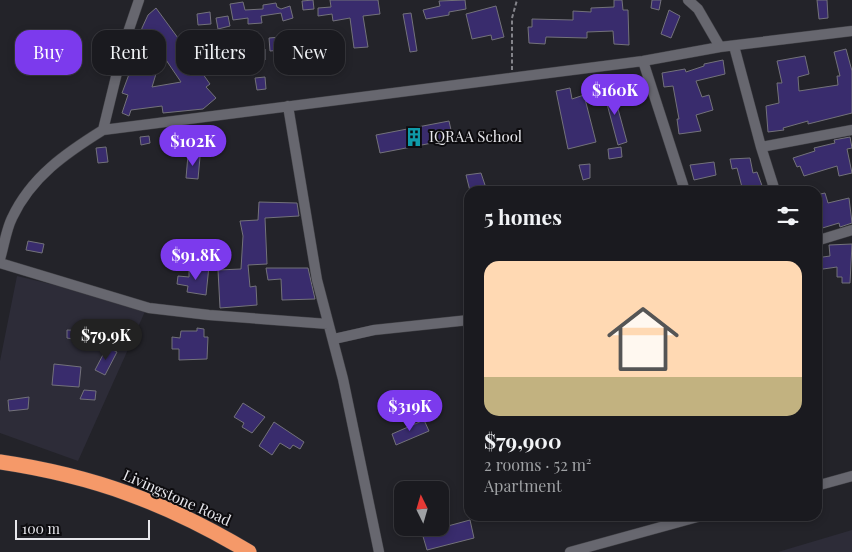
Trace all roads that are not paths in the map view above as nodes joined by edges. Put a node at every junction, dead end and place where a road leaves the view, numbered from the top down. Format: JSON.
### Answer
{"nodes":[{"id":1,"x":139,"y":0,"type":"edge"},
{"id":2,"x":688,"y":0,"type":"edge"},
{"id":3,"x":852,"y":30,"type":"edge"},
{"id":4,"x":734,"y":46,"type":"junction"},
{"id":5,"x":720,"y":47,"type":"junction"},
{"id":6,"x":643,"y":61,"type":"junction"},
{"id":7,"x":288,"y":106,"type":"junction"},
{"id":8,"x":103,"y":130,"type":"junction"},
{"id":9,"x":852,"y":130,"type":"edge"},
{"id":10,"x":760,"y":146,"type":"junction"},
{"id":11,"x":683,"y":186,"type":"edge"},
{"id":12,"x":773,"y":186,"type":"edge"},
{"id":13,"x":852,"y":230,"type":"edge"},
{"id":14,"x":822,"y":239,"type":"edge"},
{"id":15,"x":0,"y":259,"type":"edge"},
{"id":16,"x":0,"y":263,"type":"edge"},
{"id":17,"x":464,"y":321,"type":"edge"},
{"id":18,"x":328,"y":324,"type":"junction"},
{"id":19,"x":334,"y":339,"type":"junction"},
{"id":20,"x":0,"y":462,"type":"edge"},
{"id":21,"x":852,"y":476,"type":"edge"},
{"id":22,"x":822,"y":484,"type":"edge"},
{"id":23,"x":683,"y":521,"type":"edge"},
{"id":24,"x":249,"y":552,"type":"edge"},
{"id":25,"x":379,"y":552,"type":"edge"},
{"id":26,"x":570,"y":552,"type":"edge"}],
"edges":[{"from":1,"to":8,"type":"street"},
{"from":2,"to":5,"type":"street"},
{"from":3,"to":4,"type":"street"},
{"from":4,"to":5,"type":"street"},
{"from":4,"to":10,"type":"street"},
{"from":5,"to":6,"type":"street"},
{"from":6,"to":7,"type":"street"},
{"from":6,"to":11,"type":"street"},
{"from":7,"to":8,"type":"street"},
{"from":7,"to":18,"type":"street"},
{"from":8,"to":15,"type":"street"},
{"from":9,"to":10,"type":"street"},
{"from":10,"to":12,"type":"street"},
{"from":13,"to":14,"type":"street"},
{"from":16,"to":18,"type":"street"},
{"from":17,"to":19,"type":"street"},
{"from":18,"to":19,"type":"street"},
{"from":19,"to":25,"type":"street"},
{"from":20,"to":24,"type":"highway","name":"Livingstone Road"},
{"from":21,"to":22,"type":"street"},
{"from":23,"to":26,"type":"street"}]}
